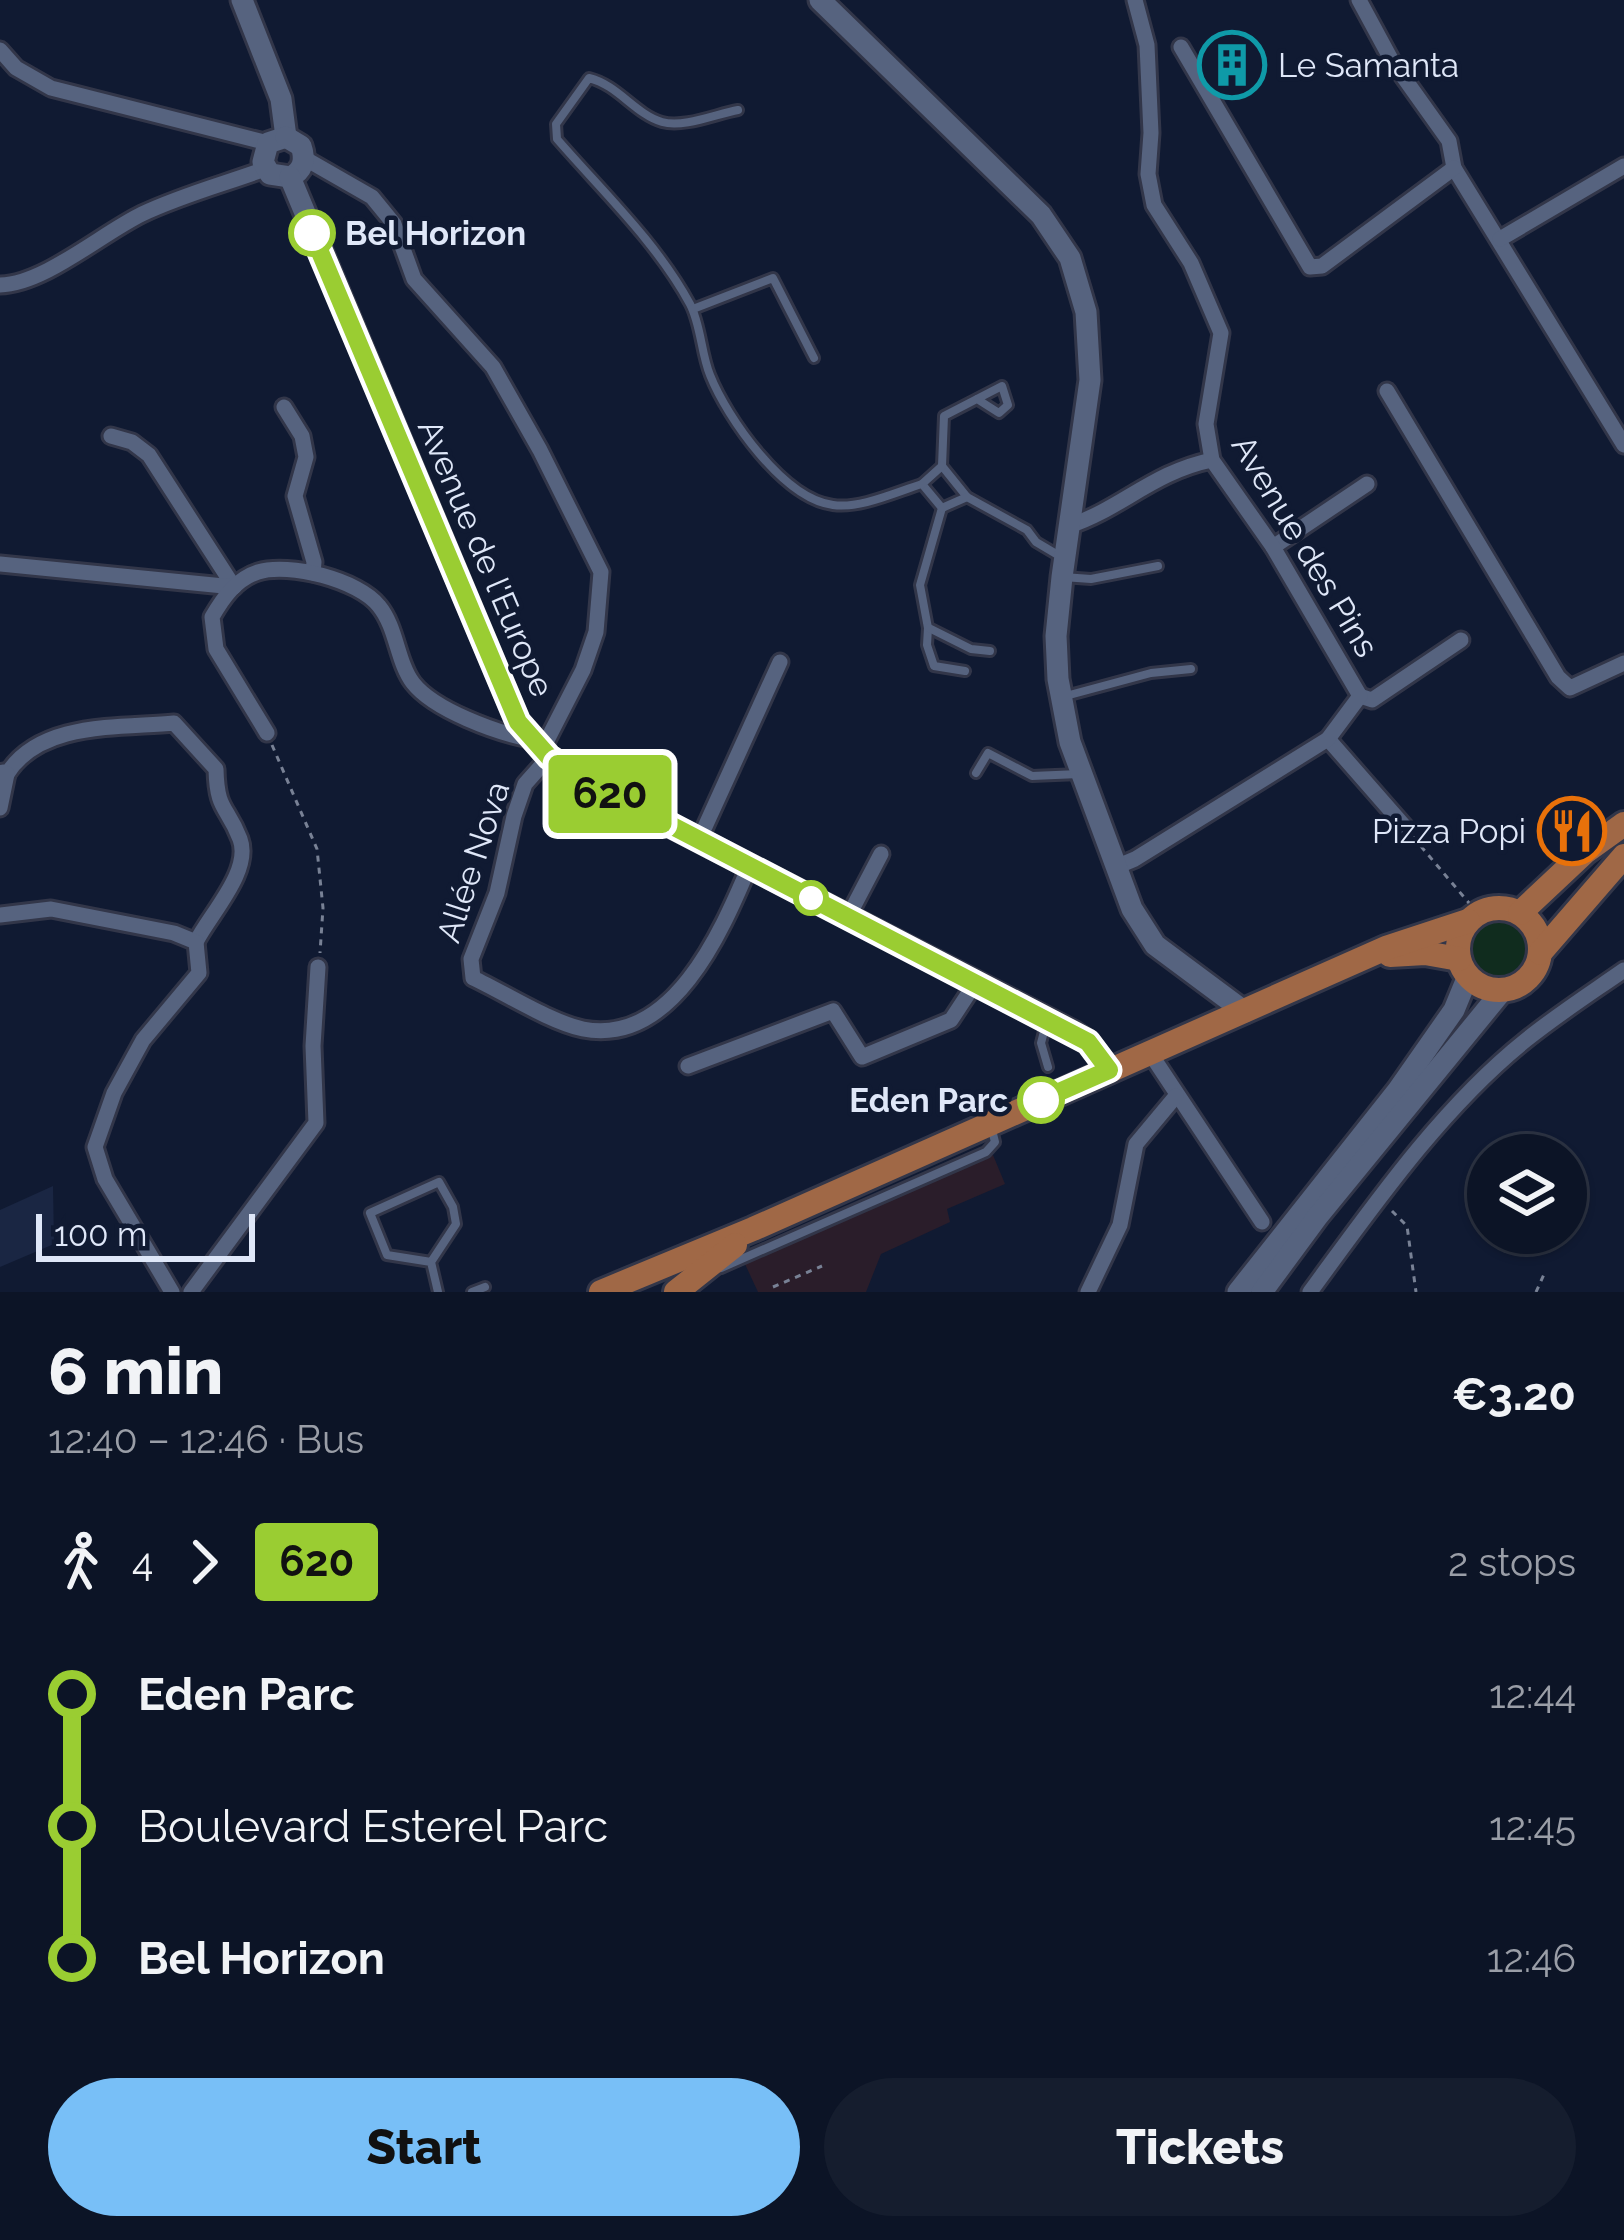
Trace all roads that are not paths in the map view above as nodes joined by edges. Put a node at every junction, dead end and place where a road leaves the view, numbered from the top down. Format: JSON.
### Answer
{"nodes":[{"id":1,"x":242,"y":0,"type":"edge"},
{"id":2,"x":820,"y":0,"type":"edge"},
{"id":3,"x":1136,"y":0,"type":"edge"},
{"id":4,"x":1360,"y":0,"type":"edge"},
{"id":5,"x":1181,"y":47,"type":"dead end"},
{"id":6,"x":0,"y":50,"type":"edge"},
{"id":7,"x":738,"y":110,"type":"dead end"},
{"id":8,"x":277,"y":140,"type":"junction"},
{"id":9,"x":304,"y":158,"type":"junction"},
{"id":10,"x":1624,"y":166,"type":"edge"},
{"id":11,"x":1454,"y":168,"type":"junction"},
{"id":12,"x":266,"y":169,"type":"junction"},
{"id":13,"x":290,"y":177,"type":"junction"},
{"id":14,"x":1500,"y":239,"type":"junction"},
{"id":15,"x":0,"y":285,"type":"edge"},
{"id":16,"x":693,"y":309,"type":"junction"},
{"id":17,"x":814,"y":358,"type":"dead end"},
{"id":18,"x":1387,"y":391,"type":"dead end"},
{"id":19,"x":977,"y":399,"type":"dead end"},
{"id":20,"x":284,"y":407,"type":"dead end"},
{"id":21,"x":110,"y":436,"type":"dead end"},
{"id":22,"x":1624,"y":446,"type":"edge"},
{"id":23,"x":1212,"y":460,"type":"junction"},
{"id":24,"x":942,"y":466,"type":"junction"},
{"id":25,"x":922,"y":484,"type":"junction"},
{"id":26,"x":1367,"y":484,"type":"dead end"},
{"id":27,"x":967,"y":497,"type":"junction"},
{"id":28,"x":942,"y":508,"type":"junction"},
{"id":29,"x":1070,"y":526,"type":"junction"},
{"id":30,"x":1273,"y":547,"type":"junction"},
{"id":31,"x":0,"y":564,"type":"edge"},
{"id":32,"x":1158,"y":566,"type":"dead end"},
{"id":33,"x":1063,"y":568,"type":"junction"},
{"id":34,"x":313,"y":573,"type":"junction"},
{"id":35,"x":234,"y":587,"type":"junction"},
{"id":36,"x":928,"y":628,"type":"junction"},
{"id":37,"x":1461,"y":640,"type":"dead end"},
{"id":38,"x":990,"y":652,"type":"dead end"},
{"id":39,"x":781,"y":662,"type":"dead end"},
{"id":40,"x":1624,"y":663,"type":"edge"},
{"id":41,"x":1191,"y":669,"type":"dead end"},
{"id":42,"x":965,"y":671,"type":"dead end"},
{"id":43,"x":1360,"y":696,"type":"junction"},
{"id":44,"x":1061,"y":698,"type":"junction"},
{"id":45,"x":267,"y":733,"type":"road end"},
{"id":46,"x":1328,"y":739,"type":"junction"},
{"id":47,"x":540,"y":749,"type":"junction"},
{"id":48,"x":4,"y":772,"type":"edge"},
{"id":49,"x":976,"y":773,"type":"dead end"},
{"id":50,"x":1080,"y":774,"type":"junction"},
{"id":51,"x":0,"y":808,"type":"edge"},
{"id":52,"x":1624,"y":824,"type":"edge"},
{"id":53,"x":1405,"y":827,"type":"road end"},
{"id":54,"x":699,"y":840,"type":"junction"},
{"id":55,"x":881,"y":854,"type":"dead end"},
{"id":56,"x":1624,"y":856,"type":"edge"},
{"id":57,"x":749,"y":867,"type":"junction"},
{"id":58,"x":1116,"y":867,"type":"junction"},
{"id":59,"x":1624,"y":872,"type":"edge"},
{"id":60,"x":1611,"y":889,"type":"dead end"},
{"id":61,"x":1604,"y":898,"type":"dead end"},
{"id":62,"x":1520,"y":913,"type":"junction"},
{"id":63,"x":0,"y":915,"type":"edge"},
{"id":64,"x":848,"y":917,"type":"junction"},
{"id":65,"x":1468,"y":921,"type":"junction"},
{"id":66,"x":196,"y":942,"type":"junction"},
{"id":67,"x":1549,"y":944,"type":"junction"},
{"id":68,"x":1375,"y":956,"type":"junction"},
{"id":69,"x":318,"y":967,"type":"road end"},
{"id":70,"x":1463,"y":968,"type":"junction"},
{"id":71,"x":1624,"y":970,"type":"edge"},
{"id":72,"x":976,"y":982,"type":"junction"},
{"id":73,"x":1502,"y":991,"type":"junction"},
{"id":74,"x":1245,"y":1012,"type":"junction"},
{"id":75,"x":1047,"y":1018,"type":"junction"},
{"id":76,"x":1150,"y":1053,"type":"junction"},
{"id":77,"x":688,"y":1066,"type":"dead end"},
{"id":78,"x":1048,"y":1067,"type":"dead end"},
{"id":79,"x":1109,"y":1070,"type":"junction"},
{"id":80,"x":1176,"y":1096,"type":"junction"},
{"id":81,"x":990,"y":1124,"type":"junction"},
{"id":82,"x":1262,"y":1222,"type":"dead end"},
{"id":83,"x":753,"y":1228,"type":"junction"},
{"id":84,"x":431,"y":1262,"type":"junction"},
{"id":85,"x":687,"y":1284,"type":"edge"},
{"id":86,"x":485,"y":1287,"type":"dead end"},
{"id":87,"x":172,"y":1292,"type":"edge"},
{"id":88,"x":191,"y":1292,"type":"edge"},
{"id":89,"x":438,"y":1292,"type":"edge"},
{"id":90,"x":472,"y":1292,"type":"edge"},
{"id":91,"x":601,"y":1292,"type":"edge"},
{"id":92,"x":1088,"y":1292,"type":"edge"},
{"id":93,"x":1238,"y":1292,"type":"edge"},
{"id":94,"x":1262,"y":1292,"type":"edge"},
{"id":95,"x":1310,"y":1292,"type":"edge"}],
"edges":[{"from":1,"to":8,"type":"street"},
{"from":2,"to":29,"type":"street"},
{"from":3,"to":23,"type":"street","name":"Avenue des Pins"},
{"from":4,"to":11,"type":"street"},
{"from":5,"to":11,"type":"street"},
{"from":6,"to":8,"type":"street"},
{"from":7,"to":16,"type":"lane"},
{"from":8,"to":9,"type":"street"},
{"from":8,"to":12,"type":"street"},
{"from":9,"to":13,"type":"street"},
{"from":9,"to":47,"type":"street","name":"Allée Nova"},
{"from":10,"to":14,"type":"street"},
{"from":11,"to":14,"type":"street"},
{"from":12,"to":13,"type":"street"},
{"from":12,"to":15,"type":"street"},
{"from":13,"to":47,"type":"street","name":"Avenue de l'Europe"},
{"from":14,"to":22,"type":"street"},
{"from":16,"to":17,"type":"lane"},
{"from":16,"to":25,"type":"lane"},
{"from":18,"to":40,"type":"street"},
{"from":19,"to":24,"type":"lane"},
{"from":20,"to":34,"type":"street"},
{"from":21,"to":35,"type":"street"},
{"from":23,"to":29,"type":"street"},
{"from":23,"to":30,"type":"street","name":"Avenue des Pins"},
{"from":24,"to":25,"type":"lane"},
{"from":24,"to":27,"type":"lane"},
{"from":25,"to":28,"type":"lane"},
{"from":26,"to":30,"type":"street"},
{"from":27,"to":28,"type":"lane"},
{"from":27,"to":33,"type":"lane"},
{"from":28,"to":36,"type":"lane"},
{"from":29,"to":33,"type":"street"},
{"from":30,"to":43,"type":"street","name":"Avenue des Pins"},
{"from":31,"to":35,"type":"street"},
{"from":32,"to":33,"type":"lane"},
{"from":33,"to":44,"type":"street"},
{"from":34,"to":35,"type":"street"},
{"from":34,"to":47,"type":"street"},
{"from":35,"to":45,"type":"street"},
{"from":36,"to":38,"type":"lane"},
{"from":36,"to":42,"type":"lane"},
{"from":37,"to":43,"type":"street"},
{"from":39,"to":54,"type":"street"},
{"from":41,"to":44,"type":"lane"},
{"from":43,"to":46,"type":"street","name":"Avenue des Pins"},
{"from":44,"to":50,"type":"street"},
{"from":46,"to":53,"type":"street"},
{"from":46,"to":58,"type":"street","name":"Avenue des Pins"},
{"from":47,"to":54,"type":"street"},
{"from":47,"to":57,"type":"street","name":"Allée Nova"},
{"from":48,"to":51,"type":"street"},
{"from":48,"to":66,"type":"street"},
{"from":49,"to":50,"type":"lane"},
{"from":50,"to":58,"type":"street"},
{"from":52,"to":62,"type":"main road"},
{"from":54,"to":57,"type":"street"},
{"from":55,"to":64,"type":"street"},
{"from":56,"to":67,"type":"main road"},
{"from":57,"to":64,"type":"street"},
{"from":58,"to":74,"type":"street"},
{"from":59,"to":60,"type":"lane"},
{"from":61,"to":67,"type":"lane"},
{"from":62,"to":65,"type":"main road"},
{"from":62,"to":67,"type":"main road"},
{"from":63,"to":66,"type":"street"},
{"from":64,"to":72,"type":"street"},
{"from":65,"to":68,"type":"main road"},
{"from":65,"to":70,"type":"main road"},
{"from":66,"to":87,"type":"street"},
{"from":67,"to":73,"type":"main road"},
{"from":68,"to":70,"type":"main road"},
{"from":68,"to":74,"type":"main road"},
{"from":69,"to":88,"type":"street"},
{"from":70,"to":73,"type":"main road"},
{"from":70,"to":93,"type":"street"},
{"from":71,"to":95,"type":"street"},
{"from":72,"to":75,"type":"street"},
{"from":72,"to":77,"type":"street"},
{"from":73,"to":94,"type":"street"},
{"from":74,"to":76,"type":"main road"},
{"from":75,"to":78,"type":"lane"},
{"from":75,"to":79,"type":"street"},
{"from":76,"to":79,"type":"main road"},
{"from":76,"to":80,"type":"street"},
{"from":79,"to":81,"type":"main road"},
{"from":80,"to":82,"type":"street"},
{"from":80,"to":92,"type":"street"},
{"from":81,"to":83,"type":"main road"},
{"from":81,"to":85,"type":"lane"},
{"from":83,"to":85,"type":"main road"},
{"from":83,"to":91,"type":"main road"},
{"from":84,"to":84,"type":"lane"},
{"from":84,"to":89,"type":"lane"},
{"from":86,"to":90,"type":"lane"}]}
